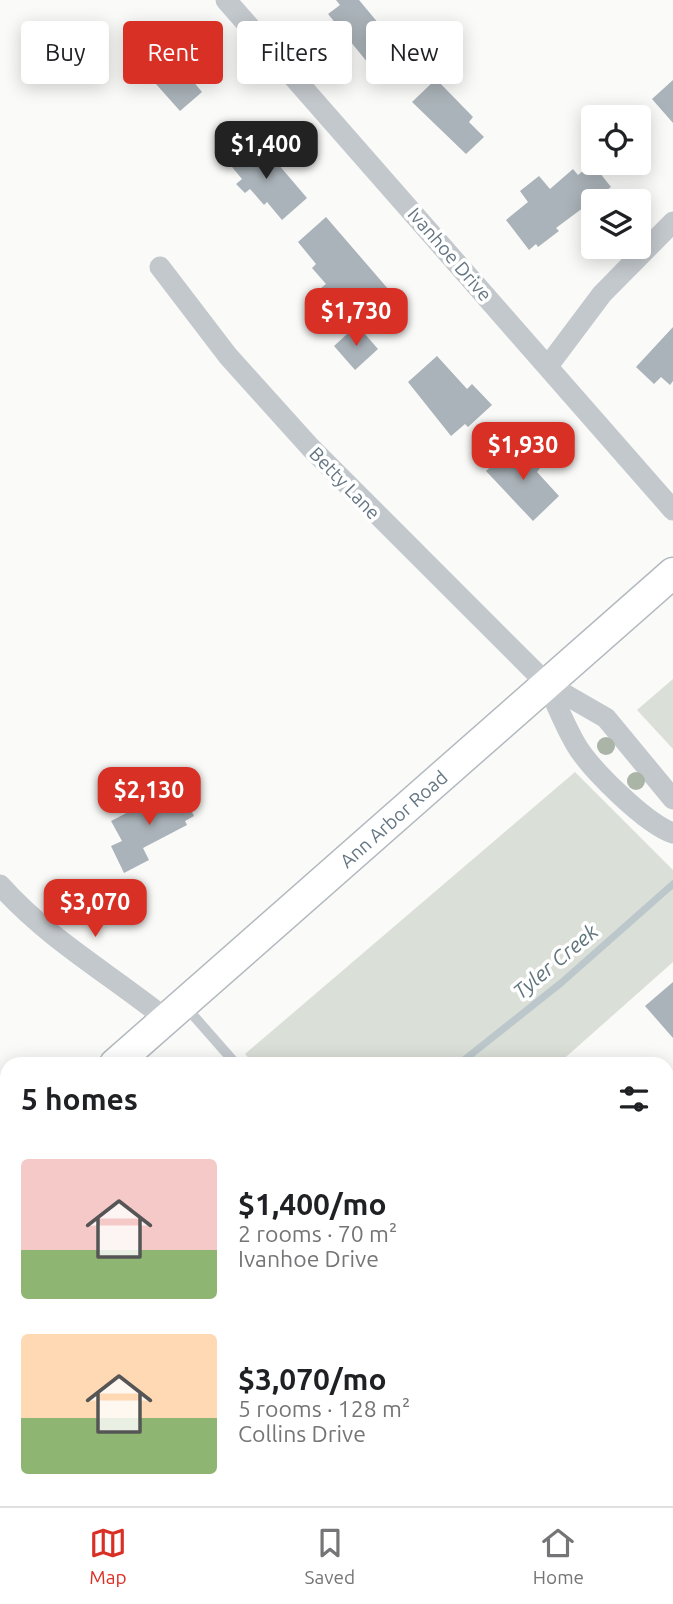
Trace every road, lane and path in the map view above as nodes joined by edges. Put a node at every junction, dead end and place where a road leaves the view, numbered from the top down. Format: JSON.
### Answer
{"nodes":[{"id":1,"x":226,"y":0,"type":"edge"},
{"id":2,"x":673,"y":222,"type":"edge"},
{"id":3,"x":160,"y":267,"type":"dead end"},
{"id":4,"x":548,"y":366,"type":"junction"},
{"id":5,"x":673,"y":510,"type":"edge"},
{"id":6,"x":673,"y":573,"type":"edge"},
{"id":7,"x":547,"y":684,"type":"junction"},
{"id":8,"x":673,"y":799,"type":"edge"},
{"id":9,"x":673,"y":833,"type":"edge"},
{"id":10,"x":0,"y":885,"type":"edge"},
{"id":11,"x":175,"y":1011,"type":"junction"},
{"id":12,"x":123,"y":1057,"type":"edge"},
{"id":13,"x":228,"y":1057,"type":"edge"}],
"edges":[{"from":1,"to":4,"type":"street","name":"Ivanhoe Drive"},
{"from":2,"to":4,"type":"street"},
{"from":3,"to":7,"type":"street","name":"Betty Lane"},
{"from":4,"to":5,"type":"street","name":"Ivanhoe Drive"},
{"from":6,"to":7,"type":"main road","name":"Ann Arbor Road"},
{"from":7,"to":8,"type":"street"},
{"from":7,"to":9,"type":"street"},
{"from":7,"to":11,"type":"main road","name":"Ann Arbor Road"},
{"from":10,"to":11,"type":"street"},
{"from":11,"to":12,"type":"main road","name":"Ann Arbor Road"},
{"from":11,"to":13,"type":"lane"}]}
